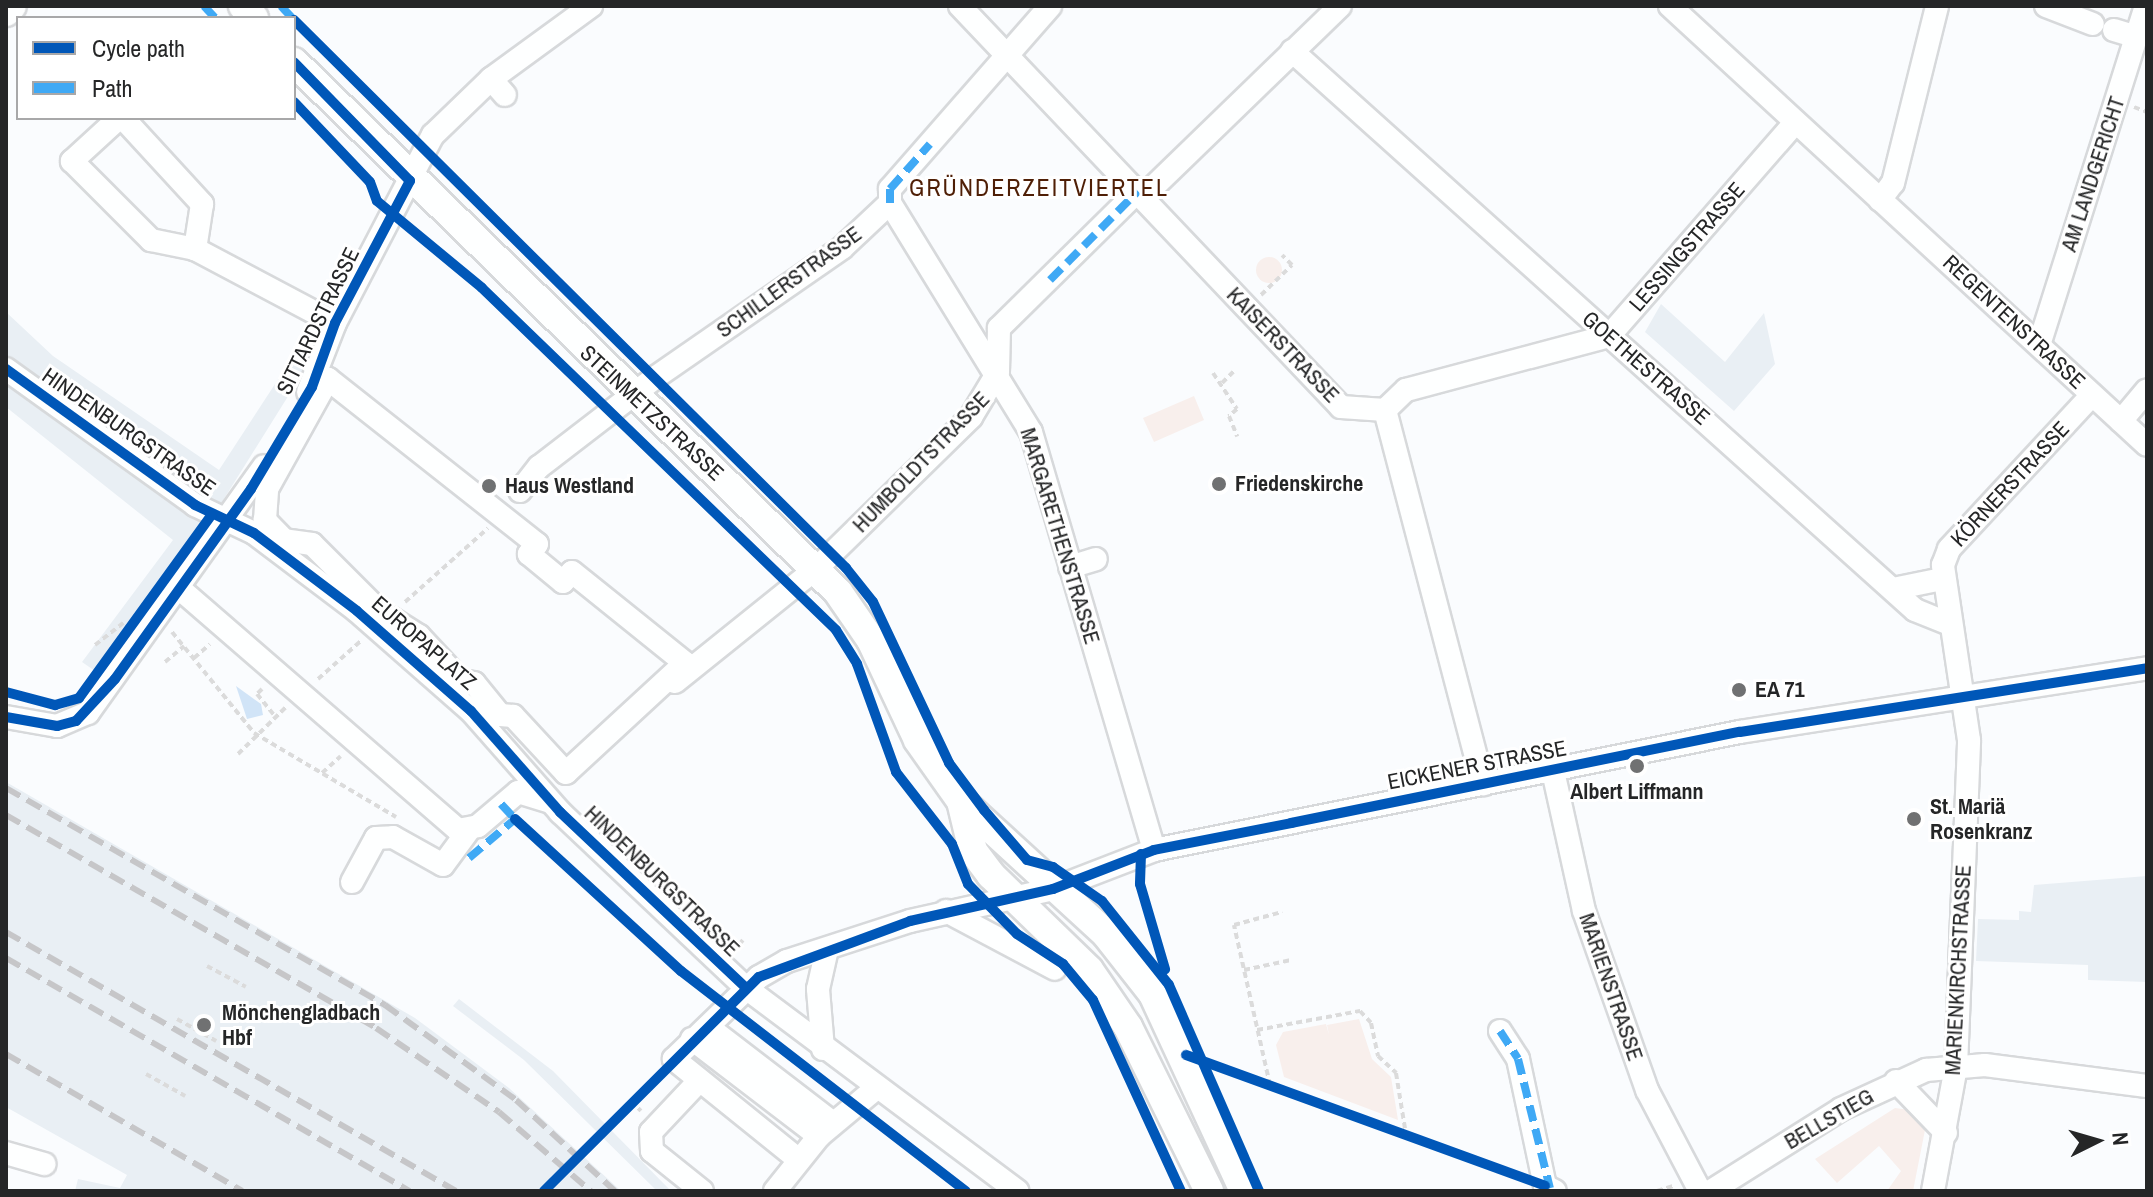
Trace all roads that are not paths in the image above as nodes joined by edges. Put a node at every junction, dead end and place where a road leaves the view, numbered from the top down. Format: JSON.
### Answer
{"nodes":[{"id":1,"x":12,"y":6,"type":"edge"},
{"id":2,"x":591,"y":6,"type":"edge"},
{"id":3,"x":960,"y":6,"type":"edge"},
{"id":4,"x":1050,"y":6,"type":"edge"},
{"id":5,"x":1340,"y":6,"type":"edge"},
{"id":6,"x":1937,"y":6,"type":"edge"},
{"id":7,"x":2046,"y":6,"type":"edge"},
{"id":8,"x":2146,"y":6,"type":"edge"},
{"id":9,"x":1678,"y":9,"type":"edge"},
{"id":10,"x":6,"y":12,"type":"edge"},
{"id":11,"x":2137,"y":37,"type":"junction"},
{"id":12,"x":1292,"y":51,"type":"junction"},
{"id":13,"x":1005,"y":55,"type":"junction"},
{"id":14,"x":296,"y":64,"type":"edge"},
{"id":15,"x":119,"y":120,"type":"edge"},
{"id":16,"x":123,"y":120,"type":"edge"},
{"id":17,"x":1795,"y":123,"type":"junction"},
{"id":18,"x":410,"y":181,"type":"junction"},
{"id":19,"x":1141,"y":194,"type":"junction"},
{"id":20,"x":1880,"y":200,"type":"junction"},
{"id":21,"x":890,"y":203,"type":"junction"},
{"id":22,"x":195,"y":249,"type":"junction"},
{"id":23,"x":335,"y":323,"type":"junction"},
{"id":24,"x":1609,"y":336,"type":"junction"},
{"id":25,"x":2040,"y":342,"type":"junction"},
{"id":26,"x":998,"y":372,"type":"junction"},
{"id":27,"x":7,"y":373,"type":"edge"},
{"id":28,"x":2147,"y":390,"type":"edge"},
{"id":29,"x":2092,"y":395,"type":"junction"},
{"id":30,"x":635,"y":396,"type":"junction"},
{"id":31,"x":1385,"y":410,"type":"junction"},
{"id":32,"x":2121,"y":421,"type":"junction"},
{"id":33,"x":2147,"y":445,"type":"edge"},
{"id":34,"x":259,"y":476,"type":"joint"},
{"id":35,"x":520,"y":491,"type":"dead end"},
{"id":36,"x":230,"y":519,"type":"junction"},
{"id":37,"x":1096,"y":559,"type":"dead end"},
{"id":38,"x":1070,"y":567,"type":"junction"},
{"id":39,"x":817,"y":568,"type":"junction"},
{"id":40,"x":1942,"y":579,"type":"junction"},
{"id":41,"x":1898,"y":588,"type":"junction"},
{"id":42,"x":180,"y":589,"type":"junction"},
{"id":43,"x":382,"y":623,"type":"junction"},
{"id":44,"x":1949,"y":624,"type":"junction"},
{"id":45,"x":2147,"y":668,"type":"edge"},
{"id":46,"x":1965,"y":699,"type":"junction"},
{"id":47,"x":6,"y":717,"type":"edge"},
{"id":48,"x":1553,"y":771,"type":"junction"},
{"id":49,"x":1483,"y":784,"type":"junction"},
{"id":50,"x":961,"y":801,"type":"junction"},
{"id":51,"x":551,"y":802,"type":"junction"},
{"id":52,"x":468,"y":831,"type":"junction"},
{"id":53,"x":1154,"y":850,"type":"junction"},
{"id":54,"x":352,"y":882,"type":"dead end"},
{"id":55,"x":1053,"y":889,"type":"junction"},
{"id":56,"x":1012,"y":898,"type":"junction"},
{"id":57,"x":946,"y":911,"type":"junction"},
{"id":58,"x":827,"y":949,"type":"junction"},
{"id":59,"x":1055,"y":969,"type":"dead end"},
{"id":60,"x":746,"y":988,"type":"junction"},
{"id":61,"x":1500,"y":1031,"type":"dead end"},
{"id":62,"x":700,"y":1033,"type":"junction"},
{"id":63,"x":823,"y":1049,"type":"junction"},
{"id":64,"x":1956,"y":1067,"type":"junction"},
{"id":65,"x":699,"y":1081,"type":"junction"},
{"id":66,"x":1896,"y":1081,"type":"junction"},
{"id":67,"x":2147,"y":1086,"type":"edge"},
{"id":68,"x":874,"y":1090,"type":"junction"},
{"id":69,"x":826,"y":1130,"type":"junction"},
{"id":70,"x":1946,"y":1133,"type":"junction"},
{"id":71,"x":6,"y":1153,"type":"edge"},
{"id":72,"x":799,"y":1160,"type":"junction"},
{"id":73,"x":44,"y":1164,"type":"dead end"},
{"id":74,"x":702,"y":1191,"type":"edge"},
{"id":75,"x":775,"y":1191,"type":"edge"},
{"id":76,"x":1017,"y":1191,"type":"edge"},
{"id":77,"x":1209,"y":1191,"type":"edge"},
{"id":78,"x":1244,"y":1191,"type":"edge"},
{"id":79,"x":1555,"y":1191,"type":"edge"},
{"id":80,"x":1700,"y":1191,"type":"edge"},
{"id":81,"x":1711,"y":1191,"type":"edge"},
{"id":82,"x":1933,"y":1191,"type":"edge"}],
"edges":[{"from":1,"to":10,"type":"main road"},
{"from":2,"to":18,"type":"street","name":"SITTARDSTRASSE"},
{"from":3,"to":13,"type":"street","name":"KAISERSTRASSE"},
{"from":4,"to":13,"type":"street","name":"SCHILLERSTRASSE"},
{"from":5,"to":12,"type":"street","name":"HUMBOLDTSTRASSE"},
{"from":6,"to":20,"type":"street"},
{"from":7,"to":11,"type":"street"},
{"from":8,"to":11,"type":"street","name":"AM LANDGERICHT"},
{"from":9,"to":17,"type":"street","name":"REGENTENSTRASSE"},
{"from":11,"to":25,"type":"street","name":"AM LANDGERICHT"},
{"from":12,"to":19,"type":"street","name":"HUMBOLDTSTRASSE"},
{"from":12,"to":24,"type":"street","name":"GOETHESTRASSE"},
{"from":13,"to":19,"type":"street","name":"KAISERSTRASSE"},
{"from":13,"to":21,"type":"street","name":"SCHILLERSTRASSE"},
{"from":14,"to":18,"type":"main road","name":"STEINMETZSTRASSE"},
{"from":15,"to":22,"type":"street"},
{"from":16,"to":22,"type":"street"},
{"from":17,"to":20,"type":"street","name":"REGENTENSTRASSE"},
{"from":17,"to":24,"type":"street","name":"LESSINGSTRASSE"},
{"from":18,"to":23,"type":"street","name":"SITTARDSTRASSE"},
{"from":18,"to":30,"type":"main road","name":"STEINMETZSTRASSE"},
{"from":19,"to":26,"type":"street","name":"HUMBOLDTSTRASSE"},
{"from":19,"to":31,"type":"street","name":"KAISERSTRASSE"},
{"from":20,"to":25,"type":"street","name":"REGENTENSTRASSE"},
{"from":21,"to":26,"type":"street","name":"MARGARETHENSTRASSE"},
{"from":21,"to":30,"type":"street","name":"SCHILLERSTRASSE"},
{"from":22,"to":23,"type":"street"},
{"from":23,"to":34,"type":"street","name":"SITTARDSTRASSE"},
{"from":24,"to":31,"type":"street"},
{"from":24,"to":41,"type":"street","name":"GOETHESTRASSE"},
{"from":25,"to":29,"type":"street","name":"REGENTENSTRASSE"},
{"from":26,"to":38,"type":"street","name":"MARGARETHENSTRASSE"},
{"from":26,"to":39,"type":"street","name":"HUMBOLDTSTRASSE"},
{"from":27,"to":36,"type":"street","name":"HINDENBURGSTRASSE"},
{"from":28,"to":32,"type":"street"},
{"from":29,"to":32,"type":"street","name":"REGENTENSTRASSE"},
{"from":29,"to":40,"type":"street","name":"KÖRNERSTRASSE"},
{"from":30,"to":35,"type":"street","name":"SCHILLERSTRASSE"},
{"from":30,"to":39,"type":"main road","name":"STEINMETZSTRASSE"},
{"from":31,"to":49,"type":"street"},
{"from":32,"to":33,"type":"street","name":"REGENTENSTRASSE"},
{"from":34,"to":36,"type":"street","name":"HINDENBURGSTRASSE"},
{"from":36,"to":42,"type":"street"},
{"from":36,"to":43,"type":"street","name":"EUROPAPLATZ"},
{"from":37,"to":38,"type":"street"},
{"from":38,"to":53,"type":"street","name":"MARGARETHENSTRASSE"},
{"from":39,"to":50,"type":"main road","name":"STEINMETZSTRASSE"},
{"from":39,"to":51,"type":"street","name":"HUMBOLDTSTRASSE"},
{"from":40,"to":41,"type":"street"},
{"from":40,"to":44,"type":"street","name":"KÖRNERSTRASSE"},
{"from":41,"to":44,"type":"street","name":"GOETHESTRASSE"},
{"from":42,"to":47,"type":"street"},
{"from":42,"to":52,"type":"street"},
{"from":43,"to":43,"type":"street","name":"EUROPAPLATZ"},
{"from":43,"to":51,"type":"street","name":"EUROPAPLATZ"},
{"from":44,"to":46,"type":"street"},
{"from":45,"to":46,"type":"street","name":"EICKENER STRASSE"},
{"from":46,"to":48,"type":"street","name":"EICKENER STRASSE"},
{"from":46,"to":64,"type":"street","name":"MARIENKIRCHSTRASSE"},
{"from":48,"to":49,"type":"street","name":"EICKENER STRASSE"},
{"from":48,"to":80,"type":"street","name":"MARIENSTRASSE"},
{"from":49,"to":53,"type":"street","name":"EICKENER STRASSE"},
{"from":50,"to":55,"type":"main road","name":"STEINMETZSTRASSE"},
{"from":50,"to":56,"type":"main road","name":"STEINMETZSTRASSE"},
{"from":51,"to":52,"type":"street"},
{"from":51,"to":60,"type":"street","name":"HINDENBURGSTRASSE"},
{"from":52,"to":54,"type":"street"},
{"from":53,"to":55,"type":"street","name":"EICKENER STRASSE"},
{"from":55,"to":56,"type":"street","name":"EICKENER STRASSE"},
{"from":55,"to":78,"type":"main road","name":"STEINMETZSTRASSE"},
{"from":56,"to":57,"type":"street","name":"EICKENER STRASSE"},
{"from":56,"to":77,"type":"main road","name":"STEINMETZSTRASSE"},
{"from":57,"to":58,"type":"street","name":"EICKENER STRASSE"},
{"from":57,"to":59,"type":"street"},
{"from":58,"to":60,"type":"street","name":"EICKENER STRASSE"},
{"from":58,"to":63,"type":"street"},
{"from":60,"to":62,"type":"street","name":"EICKENER STRASSE"},
{"from":60,"to":63,"type":"street","name":"HINDENBURGSTRASSE"},
{"from":61,"to":79,"type":"street"},
{"from":62,"to":65,"type":"street","name":"EICKENER STRASSE"},
{"from":62,"to":69,"type":"street"},
{"from":63,"to":68,"type":"street","name":"HINDENBURGSTRASSE"},
{"from":64,"to":66,"type":"street","name":"BELLSTIEG"},
{"from":64,"to":67,"type":"street","name":"BELLSTIEG"},
{"from":64,"to":70,"type":"street","name":"MARIENKIRCHSTRASSE"},
{"from":65,"to":72,"type":"street"},
{"from":65,"to":74,"type":"street"},
{"from":66,"to":70,"type":"street"},
{"from":66,"to":81,"type":"street","name":"BELLSTIEG"},
{"from":68,"to":69,"type":"street"},
{"from":68,"to":76,"type":"street","name":"HINDENBURGSTRASSE"},
{"from":69,"to":72,"type":"street"},
{"from":70,"to":82,"type":"street","name":"MARIENKIRCHSTRASSE"},
{"from":71,"to":73,"type":"street"},
{"from":72,"to":75,"type":"street"}]}
